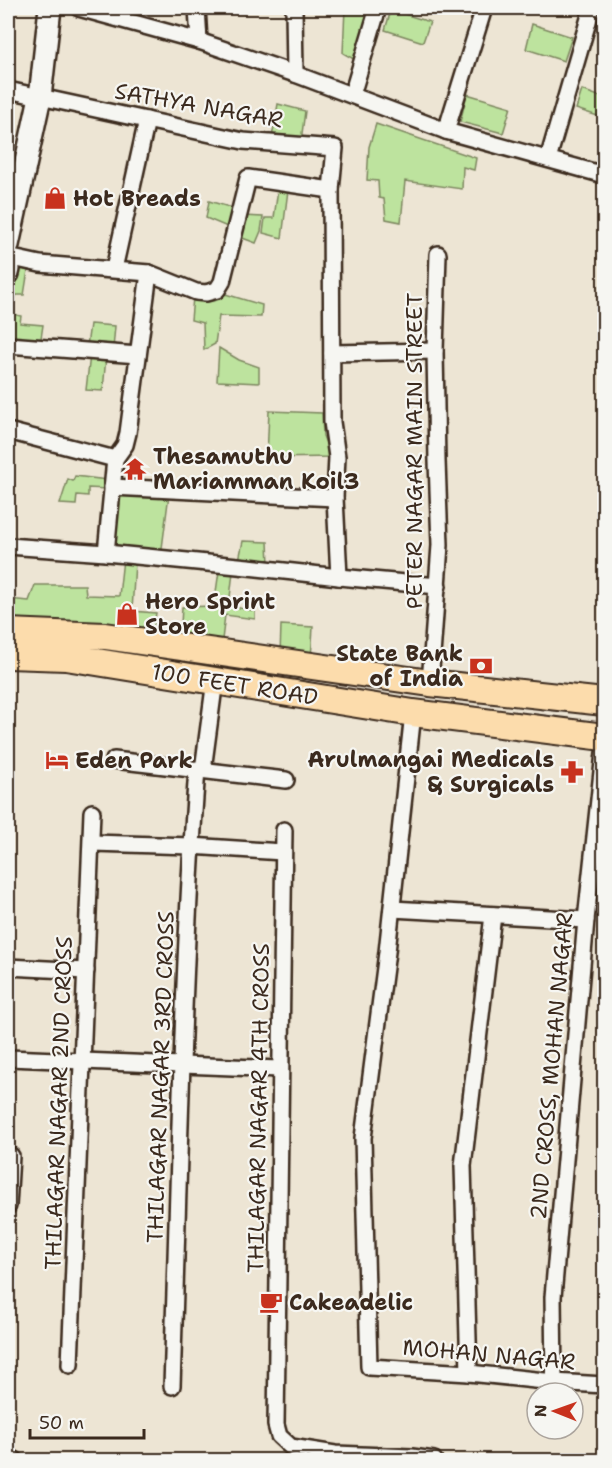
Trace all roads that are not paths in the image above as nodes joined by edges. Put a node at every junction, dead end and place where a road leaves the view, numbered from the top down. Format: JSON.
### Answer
{"nodes":[{"id":1,"x":50,"y":8,"type":"edge"},
{"id":2,"x":79,"y":8,"type":"edge"},
{"id":3,"x":197,"y":8,"type":"edge"},
{"id":4,"x":294,"y":8,"type":"edge"},
{"id":5,"x":378,"y":8,"type":"edge"},
{"id":6,"x":484,"y":8,"type":"edge"},
{"id":7,"x":592,"y":8,"type":"edge"},
{"id":8,"x":199,"y":41,"type":"junction"},
{"id":9,"x":294,"y":74,"type":"junction"},
{"id":10,"x":8,"y":90,"type":"edge"},
{"id":11,"x":352,"y":95,"type":"junction"},
{"id":12,"x":40,"y":98,"type":"junction"},
{"id":13,"x":147,"y":120,"type":"junction"},
{"id":14,"x":446,"y":130,"type":"junction"},
{"id":15,"x":548,"y":159,"type":"junction"},
{"id":16,"x":604,"y":175,"type":"edge"},
{"id":17,"x":331,"y":190,"type":"junction"},
{"id":18,"x":8,"y":245,"type":"edge"},
{"id":19,"x":438,"y":254,"type":"dead end"},
{"id":20,"x":8,"y":257,"type":"edge"},
{"id":21,"x":8,"y":265,"type":"edge"},
{"id":22,"x":114,"y":269,"type":"junction"},
{"id":23,"x":8,"y":273,"type":"edge"},
{"id":24,"x":149,"y":273,"type":"junction"},
{"id":25,"x":8,"y":345,"type":"edge"},
{"id":26,"x":435,"y":351,"type":"junction"},
{"id":27,"x":333,"y":353,"type":"junction"},
{"id":28,"x":138,"y":355,"type":"junction"},
{"id":29,"x":8,"y":430,"type":"edge"},
{"id":30,"x":115,"y":459,"type":"junction"},
{"id":31,"x":112,"y":487,"type":"junction"},
{"id":32,"x":335,"y":498,"type":"junction"},
{"id":33,"x":8,"y":546,"type":"edge"},
{"id":34,"x":106,"y":553,"type":"junction"},
{"id":35,"x":339,"y":577,"type":"junction"},
{"id":36,"x":438,"y":586,"type":"junction"},
{"id":37,"x":8,"y":632,"type":"edge"},
{"id":38,"x":8,"y":655,"type":"edge"},
{"id":39,"x":66,"y":657,"type":"junction"},
{"id":40,"x":8,"y":666,"type":"edge"},
{"id":41,"x":215,"y":680,"type":"junction"},
{"id":42,"x":430,"y":683,"type":"junction"},
{"id":43,"x":604,"y":702,"type":"edge"},
{"id":44,"x":413,"y":713,"type":"junction"},
{"id":45,"x":604,"y":737,"type":"edge"},
{"id":46,"x":604,"y":753,"type":"edge"},
{"id":47,"x":114,"y":760,"type":"dead end"},
{"id":48,"x":200,"y":769,"type":"junction"},
{"id":49,"x":286,"y":780,"type":"dead end"},
{"id":50,"x":92,"y":812,"type":"dead end"},
{"id":51,"x":284,"y":831,"type":"dead end"},
{"id":52,"x":92,"y":843,"type":"junction"},
{"id":53,"x":191,"y":846,"type":"junction"},
{"id":54,"x":284,"y":852,"type":"junction"},
{"id":55,"x":392,"y":909,"type":"junction"},
{"id":56,"x":493,"y":915,"type":"junction"},
{"id":57,"x":586,"y":920,"type":"junction"},
{"id":58,"x":8,"y":967,"type":"edge"},
{"id":59,"x":87,"y":971,"type":"junction"},
{"id":60,"x":8,"y":1058,"type":"edge"},
{"id":61,"x":83,"y":1061,"type":"junction"},
{"id":62,"x":182,"y":1065,"type":"junction"},
{"id":63,"x":280,"y":1069,"type":"junction"},
{"id":64,"x":11,"y":1156,"type":"dead end"},
{"id":65,"x":8,"y":1206,"type":"edge"},
{"id":66,"x":70,"y":1365,"type":"dead end"},
{"id":67,"x":469,"y":1373,"type":"junction"},
{"id":68,"x":537,"y":1381,"type":"edge"},
{"id":69,"x":554,"y":1381,"type":"edge"},
{"id":70,"x":585,"y":1384,"type":"edge"},
{"id":71,"x":604,"y":1385,"type":"edge"},
{"id":72,"x":172,"y":1386,"type":"dead end"},
{"id":73,"x":290,"y":1454,"type":"edge"},
{"id":74,"x":335,"y":1457,"type":"edge"},
{"id":75,"x":8,"y":1460,"type":"edge"},
{"id":76,"x":433,"y":1460,"type":"edge"},
{"id":77,"x":15,"y":1461,"type":"edge"}],
"edges":[{"from":1,"to":12,"type":"main road"},
{"from":2,"to":8,"type":"street"},
{"from":3,"to":8,"type":"street"},
{"from":4,"to":9,"type":"street"},
{"from":5,"to":11,"type":"street"},
{"from":6,"to":14,"type":"street"},
{"from":7,"to":15,"type":"street"},
{"from":8,"to":9,"type":"street"},
{"from":9,"to":11,"type":"street"},
{"from":10,"to":12,"type":"street","name":"SATHYA NAGAR"},
{"from":11,"to":14,"type":"street"},
{"from":12,"to":13,"type":"street","name":"SATHYA NAGAR"},
{"from":12,"to":18,"type":"main road"},
{"from":13,"to":17,"type":"street","name":"SATHYA NAGAR"},
{"from":13,"to":22,"type":"street"},
{"from":14,"to":15,"type":"street"},
{"from":15,"to":16,"type":"street"},
{"from":17,"to":24,"type":"street"},
{"from":17,"to":27,"type":"street","name":"SATHYA NAGAR"},
{"from":19,"to":26,"type":"street","name":"PETER NAGAR MAIN STREET"},
{"from":20,"to":22,"type":"street"},
{"from":21,"to":23,"type":"main road"},
{"from":22,"to":24,"type":"street"},
{"from":24,"to":28,"type":"street"},
{"from":25,"to":28,"type":"street"},
{"from":26,"to":27,"type":"street"},
{"from":26,"to":36,"type":"street","name":"PETER NAGAR MAIN STREET"},
{"from":27,"to":32,"type":"street","name":"SATHYA NAGAR"},
{"from":28,"to":30,"type":"street"},
{"from":29,"to":30,"type":"street"},
{"from":30,"to":31,"type":"street"},
{"from":31,"to":32,"type":"street"},
{"from":31,"to":34,"type":"street"},
{"from":32,"to":35,"type":"street","name":"SATHYA NAGAR"},
{"from":33,"to":34,"type":"street"},
{"from":34,"to":35,"type":"street"},
{"from":35,"to":36,"type":"street"},
{"from":36,"to":42,"type":"street","name":"PETER NAGAR MAIN STREET"},
{"from":37,"to":42,"type":"highway","name":"100 FEET ROAD"},
{"from":38,"to":39,"type":"highway","name":"100 FEET ROAD"},
{"from":39,"to":40,"type":"highway"},
{"from":39,"to":41,"type":"highway","name":"100 FEET ROAD"},
{"from":41,"to":44,"type":"highway","name":"100 FEET ROAD"},
{"from":41,"to":48,"type":"street","name":"THILAGAR NAGAR 3RD CROSS"},
{"from":42,"to":43,"type":"highway","name":"100 FEET ROAD"},
{"from":44,"to":45,"type":"highway","name":"100 FEET ROAD"},
{"from":44,"to":55,"type":"street"},
{"from":46,"to":57,"type":"street","name":"2ND CROSS, MOHAN NAGAR"},
{"from":47,"to":48,"type":"street"},
{"from":48,"to":49,"type":"street"},
{"from":48,"to":53,"type":"street","name":"THILAGAR NAGAR 3RD CROSS"},
{"from":50,"to":52,"type":"street","name":"THILAGAR NAGAR 2ND CROSS"},
{"from":51,"to":54,"type":"street","name":"THILAGAR NAGAR 4TH CROSS"},
{"from":52,"to":53,"type":"street"},
{"from":52,"to":59,"type":"street","name":"THILAGAR NAGAR 2ND CROSS"},
{"from":53,"to":54,"type":"street"},
{"from":53,"to":62,"type":"street","name":"THILAGAR NAGAR 3RD CROSS"},
{"from":54,"to":63,"type":"street","name":"THILAGAR NAGAR 4TH CROSS"},
{"from":55,"to":56,"type":"street"},
{"from":55,"to":67,"type":"street","name":"MOHAN NAGAR"},
{"from":56,"to":57,"type":"street"},
{"from":56,"to":67,"type":"street"},
{"from":57,"to":69,"type":"street","name":"2ND CROSS, MOHAN NAGAR"},
{"from":58,"to":59,"type":"street"},
{"from":59,"to":61,"type":"street","name":"THILAGAR NAGAR 2ND CROSS"},
{"from":60,"to":61,"type":"street"},
{"from":61,"to":62,"type":"street"},
{"from":61,"to":66,"type":"street","name":"THILAGAR NAGAR 2ND CROSS"},
{"from":62,"to":63,"type":"street"},
{"from":62,"to":72,"type":"street","name":"THILAGAR NAGAR 3RD CROSS"},
{"from":63,"to":73,"type":"street","name":"THILAGAR NAGAR 4TH CROSS"},
{"from":64,"to":65,"type":"street"},
{"from":67,"to":68,"type":"street","name":"MOHAN NAGAR"},
{"from":70,"to":71,"type":"street","name":"MOHAN NAGAR"},
{"from":73,"to":74,"type":"street"},
{"from":74,"to":76,"type":"street"},
{"from":75,"to":77,"type":"street"}]}
